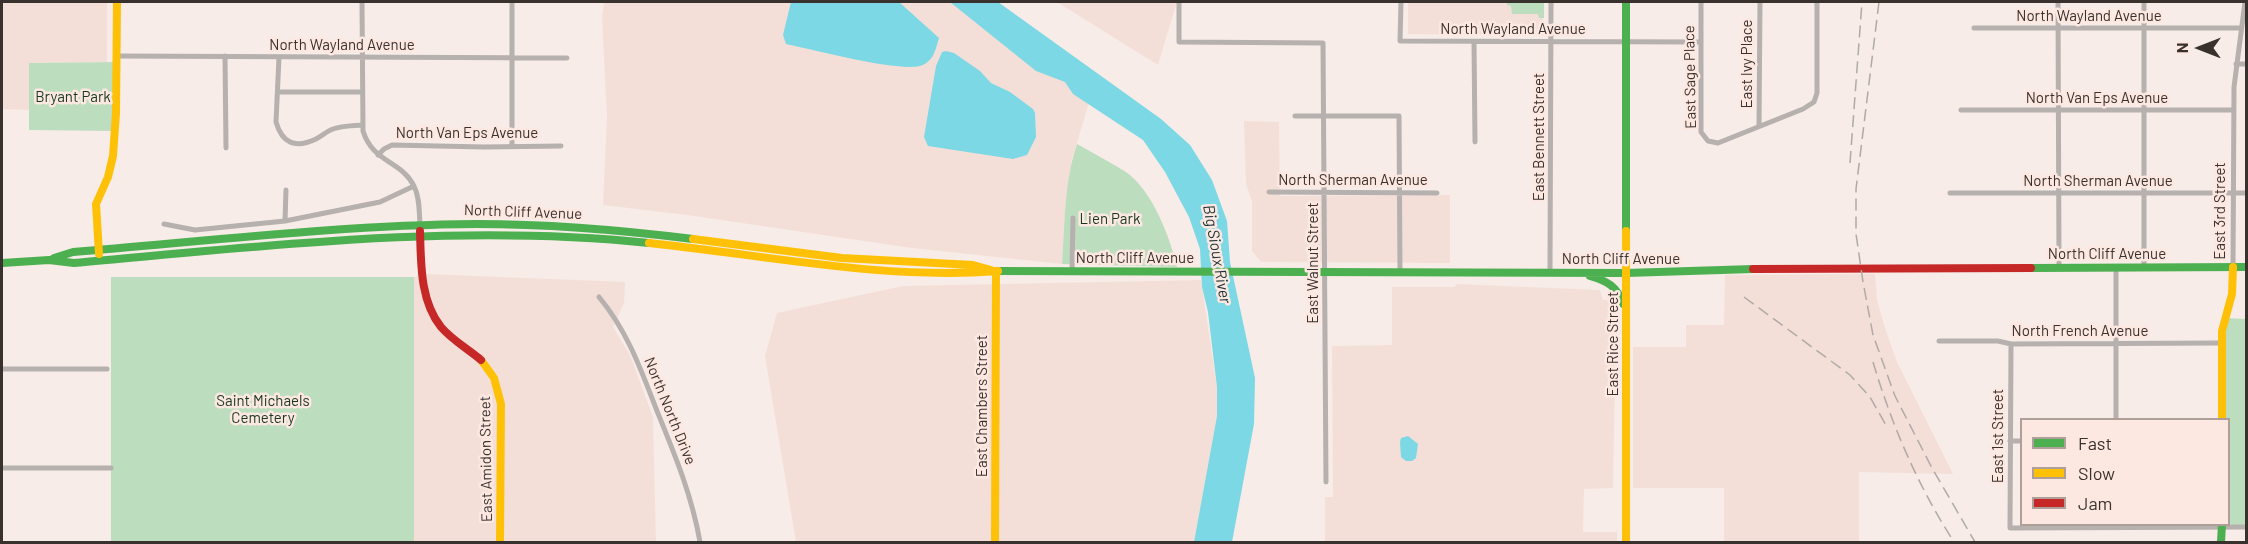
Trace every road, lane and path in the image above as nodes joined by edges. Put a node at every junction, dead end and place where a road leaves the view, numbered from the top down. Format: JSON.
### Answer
{"nodes":[{"id":1,"x":117,"y":2,"type":"edge"},
{"id":2,"x":362,"y":2,"type":"edge"},
{"id":3,"x":512,"y":2,"type":"edge"},
{"id":4,"x":1179,"y":2,"type":"edge"},
{"id":5,"x":1401,"y":2,"type":"edge"},
{"id":6,"x":1551,"y":2,"type":"edge"},
{"id":7,"x":1626,"y":2,"type":"edge"},
{"id":8,"x":1701,"y":2,"type":"edge"},
{"id":9,"x":1760,"y":2,"type":"edge"},
{"id":10,"x":1817,"y":2,"type":"edge"},
{"id":11,"x":2058,"y":2,"type":"edge"},
{"id":12,"x":2144,"y":2,"type":"edge"},
{"id":13,"x":2245,"y":2,"type":"edge"},
{"id":14,"x":2241,"y":27,"type":"junction"},
{"id":15,"x":1974,"y":28,"type":"dead end"},
{"id":16,"x":2058,"y":28,"type":"junction"},
{"id":17,"x":2144,"y":28,"type":"junction"},
{"id":18,"x":1551,"y":41,"type":"junction"},
{"id":19,"x":1626,"y":41,"type":"junction"},
{"id":20,"x":1474,"y":42,"type":"junction"},
{"id":21,"x":1701,"y":42,"type":"junction"},
{"id":22,"x":117,"y":56,"type":"junction"},
{"id":23,"x":225,"y":56,"type":"junction"},
{"id":24,"x":279,"y":57,"type":"junction"},
{"id":25,"x":362,"y":57,"type":"junction"},
{"id":26,"x":511,"y":57,"type":"junction"},
{"id":27,"x":567,"y":58,"type":"dead end"},
{"id":28,"x":2236,"y":64,"type":"junction"},
{"id":29,"x":2247,"y":64,"type":"edge"},
{"id":30,"x":278,"y":92,"type":"junction"},
{"id":31,"x":362,"y":92,"type":"junction"},
{"id":32,"x":1961,"y":110,"type":"dead end"},
{"id":33,"x":2059,"y":110,"type":"junction"},
{"id":34,"x":2144,"y":110,"type":"junction"},
{"id":35,"x":2234,"y":110,"type":"junction"},
{"id":36,"x":1295,"y":116,"type":"dead end"},
{"id":37,"x":1325,"y":116,"type":"junction"},
{"id":38,"x":362,"y":125,"type":"junction"},
{"id":39,"x":1759,"y":126,"type":"junction"},
{"id":40,"x":1475,"y":142,"type":"dead end"},
{"id":41,"x":512,"y":146,"type":"junction"},
{"id":42,"x":561,"y":146,"type":"dead end"},
{"id":43,"x":226,"y":148,"type":"dead end"},
{"id":44,"x":378,"y":155,"type":"junction"},
{"id":45,"x":414,"y":186,"type":"junction"},
{"id":46,"x":285,"y":190,"type":"dead end"},
{"id":47,"x":1269,"y":192,"type":"dead end"},
{"id":48,"x":1324,"y":192,"type":"junction"},
{"id":49,"x":1400,"y":192,"type":"junction"},
{"id":50,"x":1437,"y":193,"type":"dead end"},
{"id":51,"x":1950,"y":193,"type":"dead end"},
{"id":52,"x":2059,"y":193,"type":"junction"},
{"id":53,"x":2144,"y":193,"type":"junction"},
{"id":54,"x":2233,"y":193,"type":"junction"},
{"id":55,"x":2247,"y":193,"type":"edge"},
{"id":56,"x":1073,"y":218,"type":"dead end"},
{"id":57,"x":285,"y":220,"type":"junction"},
{"id":58,"x":164,"y":224,"type":"dead end"},
{"id":59,"x":420,"y":224,"type":"junction"},
{"id":60,"x":420,"y":235,"type":"junction"},
{"id":61,"x":98,"y":250,"type":"junction"},
{"id":62,"x":49,"y":260,"type":"junction"},
{"id":63,"x":99,"y":261,"type":"junction"},
{"id":64,"x":2,"y":263,"type":"edge"},
{"id":65,"x":2059,"y":267,"type":"junction"},
{"id":66,"x":2116,"y":267,"type":"junction"},
{"id":67,"x":2144,"y":267,"type":"junction"},
{"id":68,"x":2233,"y":267,"type":"junction"},
{"id":69,"x":2247,"y":267,"type":"edge"},
{"id":70,"x":996,"y":271,"type":"junction"},
{"id":71,"x":1072,"y":271,"type":"junction"},
{"id":72,"x":1400,"y":271,"type":"junction"},
{"id":73,"x":1325,"y":272,"type":"junction"},
{"id":74,"x":1550,"y":272,"type":"junction"},
{"id":75,"x":1580,"y":273,"type":"junction"},
{"id":76,"x":1626,"y":273,"type":"junction"},
{"id":77,"x":599,"y":297,"type":"dead end"},
{"id":78,"x":1626,"y":318,"type":"junction"},
{"id":79,"x":1939,"y":341,"type":"dead end"},
{"id":80,"x":2222,"y":343,"type":"junction"},
{"id":81,"x":2011,"y":344,"type":"junction"},
{"id":82,"x":2116,"y":344,"type":"junction"},
{"id":83,"x":2,"y":369,"type":"edge"},
{"id":84,"x":107,"y":369,"type":"dead end"},
{"id":85,"x":2116,"y":418,"type":"edge"},
{"id":86,"x":2222,"y":418,"type":"edge"},
{"id":87,"x":2010,"y":441,"type":"junction"},
{"id":88,"x":2020,"y":441,"type":"edge"},
{"id":89,"x":2,"y":468,"type":"edge"},
{"id":90,"x":111,"y":468,"type":"dead end"},
{"id":91,"x":1326,"y":482,"type":"dead end"},
{"id":92,"x":2116,"y":526,"type":"edge"},
{"id":93,"x":2222,"y":526,"type":"edge"},
{"id":94,"x":2247,"y":527,"type":"edge"},
{"id":95,"x":500,"y":543,"type":"edge"},
{"id":96,"x":700,"y":543,"type":"edge"},
{"id":97,"x":994,"y":543,"type":"edge"},
{"id":98,"x":1626,"y":543,"type":"edge"},
{"id":99,"x":2221,"y":543,"type":"edge"}],
"edges":[{"from":1,"to":22,"type":"main road"},
{"from":2,"to":25,"type":"street"},
{"from":3,"to":26,"type":"street"},
{"from":4,"to":37,"type":"street","name":"East Walnut Street"},
{"from":5,"to":20,"type":"street","name":"North Wayland Avenue"},
{"from":6,"to":18,"type":"street","name":"East Bennett Street"},
{"from":7,"to":19,"type":"main road","name":"East Rice Street"},
{"from":8,"to":21,"type":"street","name":"East Sage Place"},
{"from":9,"to":39,"type":"street","name":"East Ivy Place"},
{"from":10,"to":39,"type":"street"},
{"from":11,"to":16,"type":"street"},
{"from":12,"to":17,"type":"street"},
{"from":13,"to":14,"type":"street","name":"East 3rd Street"},
{"from":14,"to":17,"type":"street","name":"North Wayland Avenue"},
{"from":14,"to":28,"type":"street","name":"East 3rd Street"},
{"from":15,"to":16,"type":"street","name":"North Wayland Avenue"},
{"from":16,"to":17,"type":"street","name":"North Wayland Avenue"},
{"from":16,"to":33,"type":"street"},
{"from":17,"to":34,"type":"street"},
{"from":18,"to":19,"type":"street","name":"North Wayland Avenue"},
{"from":18,"to":20,"type":"street","name":"North Wayland Avenue"},
{"from":18,"to":74,"type":"street","name":"East Bennett Street"},
{"from":19,"to":21,"type":"street","name":"North Wayland Avenue"},
{"from":19,"to":76,"type":"main road","name":"East Rice Street"},
{"from":20,"to":40,"type":"street"},
{"from":21,"to":39,"type":"street","name":"East Sage Place"},
{"from":22,"to":23,"type":"street","name":"North Wayland Avenue"},
{"from":22,"to":61,"type":"main road"},
{"from":23,"to":24,"type":"street","name":"North Wayland Avenue"},
{"from":23,"to":43,"type":"street"},
{"from":24,"to":25,"type":"street","name":"North Wayland Avenue"},
{"from":24,"to":30,"type":"street"},
{"from":25,"to":26,"type":"street","name":"North Wayland Avenue"},
{"from":25,"to":31,"type":"street"},
{"from":26,"to":27,"type":"street","name":"North Wayland Avenue"},
{"from":26,"to":41,"type":"street"},
{"from":28,"to":29,"type":"street"},
{"from":28,"to":35,"type":"street","name":"East 3rd Street"},
{"from":30,"to":31,"type":"street"},
{"from":30,"to":38,"type":"street"},
{"from":31,"to":38,"type":"street"},
{"from":32,"to":33,"type":"street","name":"North Van Eps Avenue"},
{"from":33,"to":34,"type":"street","name":"North Van Eps Avenue"},
{"from":33,"to":52,"type":"street"},
{"from":34,"to":35,"type":"street","name":"North Van Eps Avenue"},
{"from":34,"to":53,"type":"street"},
{"from":35,"to":54,"type":"street","name":"East 3rd Street"},
{"from":36,"to":37,"type":"street"},
{"from":37,"to":48,"type":"street","name":"East Walnut Street"},
{"from":37,"to":49,"type":"street"},
{"from":38,"to":44,"type":"street"},
{"from":41,"to":42,"type":"street","name":"North Van Eps Avenue"},
{"from":41,"to":44,"type":"street","name":"North Van Eps Avenue"},
{"from":44,"to":45,"type":"street"},
{"from":45,"to":57,"type":"street"},
{"from":45,"to":59,"type":"street"},
{"from":46,"to":57,"type":"street"},
{"from":47,"to":48,"type":"street","name":"North Sherman Avenue"},
{"from":48,"to":49,"type":"street","name":"North Sherman Avenue"},
{"from":48,"to":73,"type":"street","name":"East Walnut Street"},
{"from":49,"to":50,"type":"street","name":"North Sherman Avenue"},
{"from":49,"to":72,"type":"street"},
{"from":51,"to":52,"type":"street","name":"North Sherman Avenue"},
{"from":52,"to":53,"type":"street","name":"North Sherman Avenue"},
{"from":52,"to":65,"type":"street"},
{"from":53,"to":54,"type":"street","name":"North Sherman Avenue"},
{"from":53,"to":67,"type":"street"},
{"from":54,"to":55,"type":"street","name":"North Sherman Avenue"},
{"from":54,"to":68,"type":"street","name":"East 3rd Street"},
{"from":56,"to":71,"type":"street"},
{"from":57,"to":58,"type":"street"},
{"from":59,"to":60,"type":"main road","name":"East Amidon Street"},
{"from":59,"to":61,"type":"main road","name":"North Cliff Avenue"},
{"from":59,"to":70,"type":"main road","name":"North Cliff Avenue"},
{"from":60,"to":63,"type":"main road","name":"North Cliff Avenue"},
{"from":60,"to":70,"type":"main road","name":"North Cliff Avenue"},
{"from":60,"to":95,"type":"main road","name":"East Amidon Street"},
{"from":61,"to":62,"type":"main road","name":"North Cliff Avenue"},
{"from":61,"to":63,"type":"main road"},
{"from":62,"to":63,"type":"main road","name":"North Cliff Avenue"},
{"from":62,"to":64,"type":"main road","name":"North Cliff Avenue"},
{"from":65,"to":66,"type":"main road","name":"North Cliff Avenue"},
{"from":65,"to":76,"type":"main road","name":"North Cliff Avenue"},
{"from":66,"to":67,"type":"main road","name":"North Cliff Avenue"},
{"from":66,"to":82,"type":"street"},
{"from":67,"to":68,"type":"main road","name":"North Cliff Avenue"},
{"from":68,"to":69,"type":"main road","name":"North Cliff Avenue"},
{"from":68,"to":80,"type":"main road","name":"East 3rd Street"},
{"from":70,"to":71,"type":"main road","name":"North Cliff Avenue"},
{"from":70,"to":97,"type":"main road","name":"East Chambers Street"},
{"from":71,"to":73,"type":"main road","name":"North Cliff Avenue"},
{"from":72,"to":73,"type":"main road","name":"North Cliff Avenue"},
{"from":72,"to":74,"type":"main road","name":"North Cliff Avenue"},
{"from":73,"to":91,"type":"street","name":"East Walnut Street"},
{"from":74,"to":75,"type":"main road","name":"North Cliff Avenue"},
{"from":75,"to":76,"type":"main road","name":"North Cliff Avenue"},
{"from":75,"to":78,"type":"main road"},
{"from":76,"to":78,"type":"main road","name":"East Rice Street"},
{"from":77,"to":96,"type":"street","name":"North North Drive"},
{"from":78,"to":98,"type":"main road","name":"East Rice Street"},
{"from":79,"to":81,"type":"street","name":"North French Avenue"},
{"from":80,"to":82,"type":"street","name":"North French Avenue"},
{"from":80,"to":86,"type":"main road","name":"East 3rd Street"},
{"from":81,"to":82,"type":"street","name":"North French Avenue"},
{"from":81,"to":87,"type":"street","name":"East 1st Street"},
{"from":82,"to":85,"type":"street"},
{"from":83,"to":84,"type":"street"},
{"from":87,"to":88,"type":"street"},
{"from":87,"to":92,"type":"street","name":"East 1st Street"},
{"from":89,"to":90,"type":"street"},
{"from":92,"to":93,"type":"street"},
{"from":93,"to":94,"type":"street"},
{"from":93,"to":99,"type":"main road"}]}
